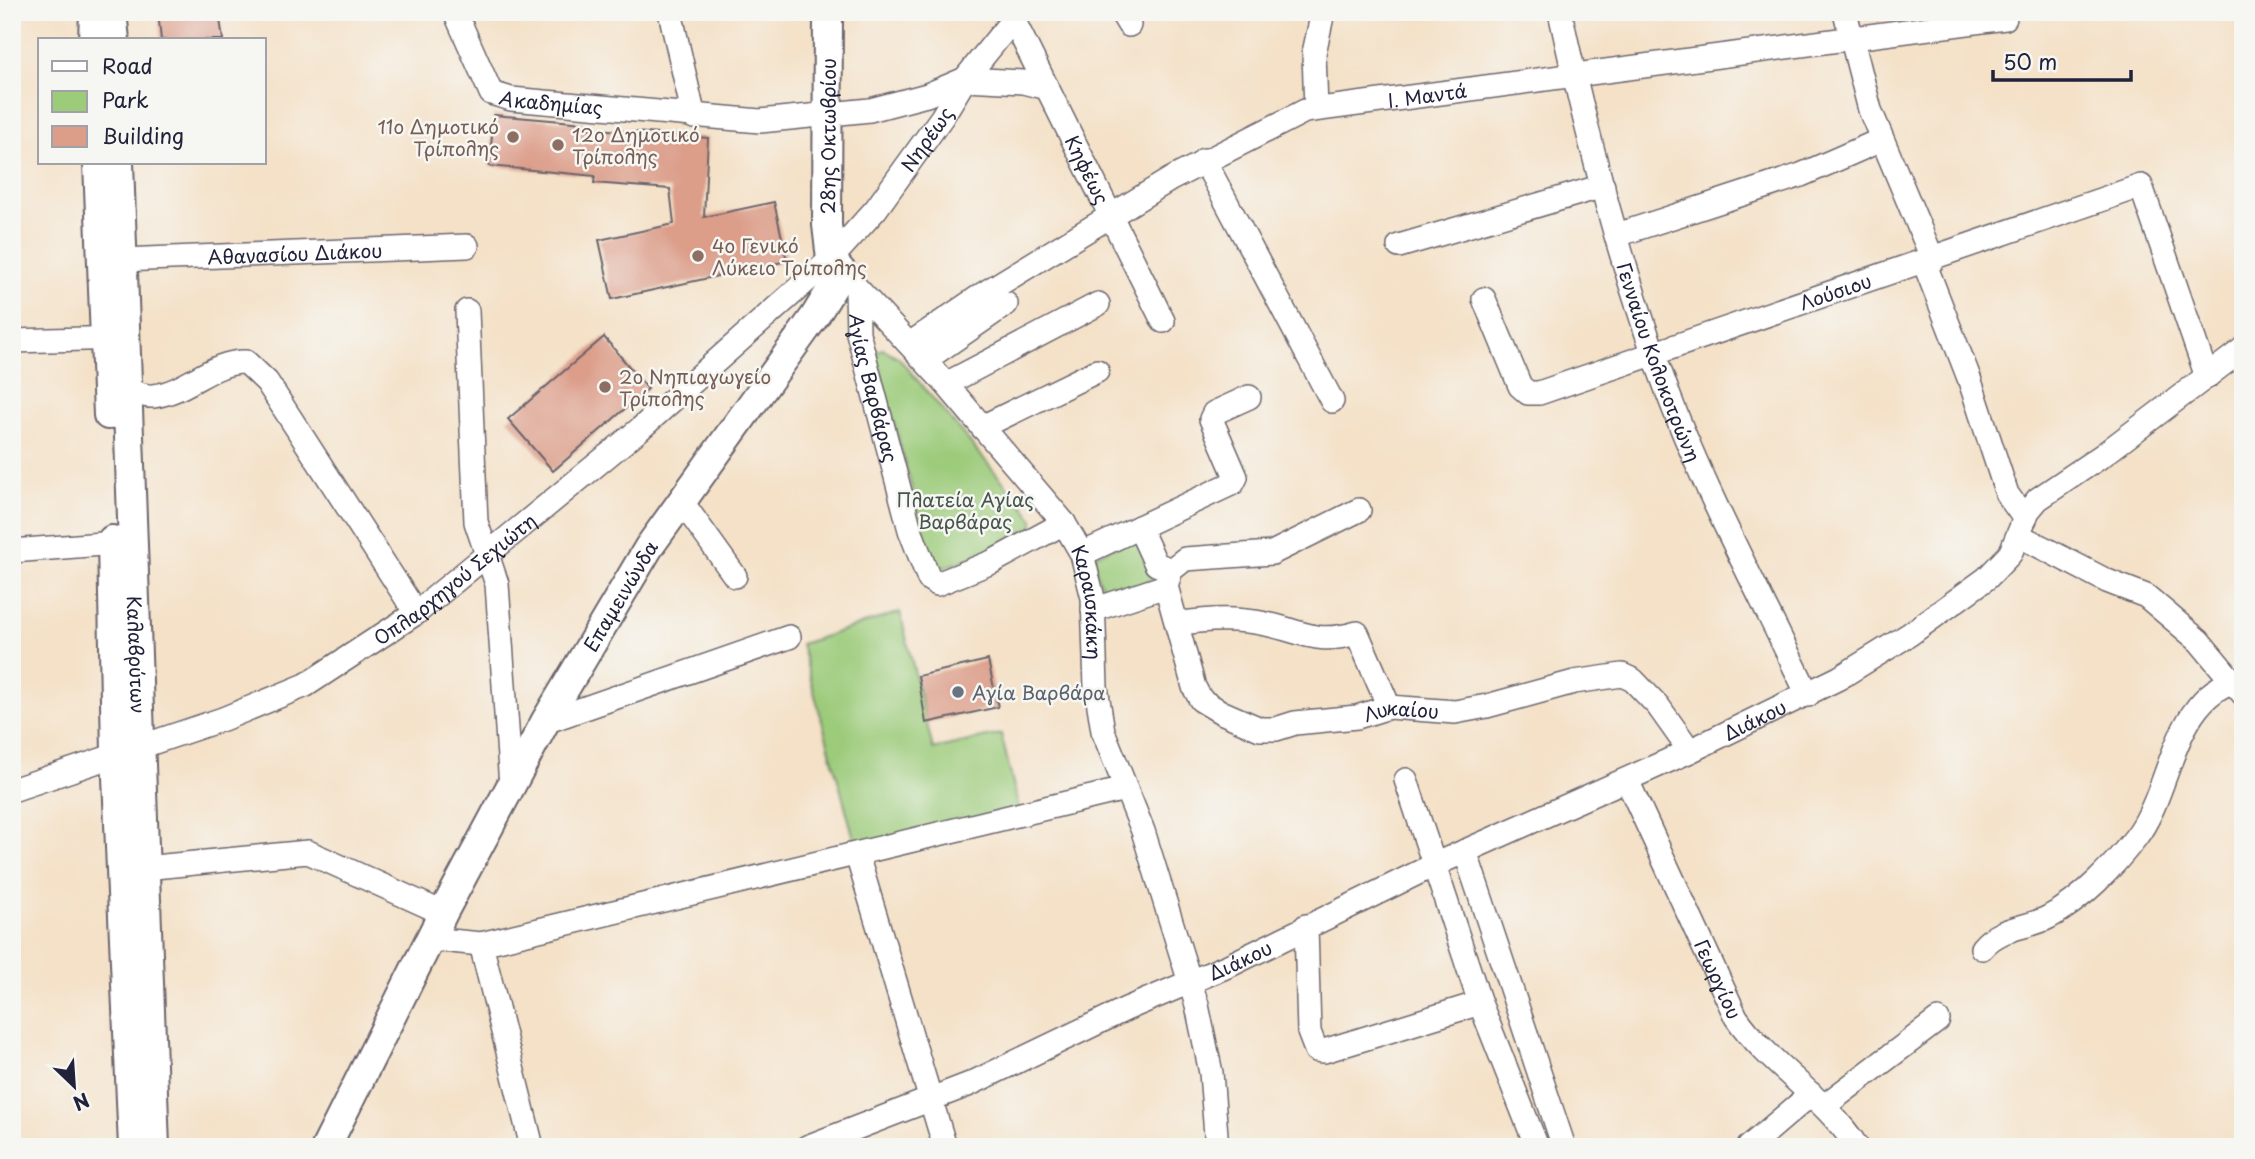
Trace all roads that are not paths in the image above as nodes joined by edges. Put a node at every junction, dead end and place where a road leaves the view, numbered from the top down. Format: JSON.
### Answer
{"nodes":[{"id":1,"x":94,"y":12,"type":"edge"},
{"id":2,"x":112,"y":12,"type":"edge"},
{"id":3,"x":456,"y":12,"type":"edge"},
{"id":4,"x":670,"y":12,"type":"edge"},
{"id":5,"x":828,"y":12,"type":"edge"},
{"id":6,"x":1322,"y":12,"type":"edge"},
{"id":7,"x":1560,"y":12,"type":"edge"},
{"id":8,"x":1845,"y":12,"type":"edge"},
{"id":9,"x":1016,"y":16,"type":"edge"},
{"id":10,"x":2005,"y":18,"type":"dead end"},
{"id":11,"x":93,"y":38,"type":"edge"},
{"id":12,"x":115,"y":38,"type":"edge"},
{"id":13,"x":1851,"y":41,"type":"junction"},
{"id":14,"x":1574,"y":77,"type":"junction"},
{"id":15,"x":965,"y":79,"type":"junction"},
{"id":16,"x":1047,"y":88,"type":"junction"},
{"id":17,"x":1316,"y":109,"type":"junction"},
{"id":18,"x":827,"y":114,"type":"junction"},
{"id":19,"x":694,"y":117,"type":"junction"},
{"id":20,"x":1881,"y":141,"type":"junction"},
{"id":21,"x":1204,"y":160,"type":"junction"},
{"id":22,"x":98,"y":164,"type":"edge"},
{"id":23,"x":119,"y":164,"type":"edge"},
{"id":24,"x":1603,"y":186,"type":"junction"},
{"id":25,"x":1111,"y":218,"type":"junction"},
{"id":26,"x":1617,"y":235,"type":"junction"},
{"id":27,"x":467,"y":246,"type":"dead end"},
{"id":28,"x":1399,"y":247,"type":"dead end"},
{"id":29,"x":122,"y":260,"type":"junction"},
{"id":30,"x":1929,"y":261,"type":"junction"},
{"id":31,"x":843,"y":273,"type":"junction"},
{"id":32,"x":1484,"y":299,"type":"dead end"},
{"id":33,"x":1006,"y":304,"type":"dead end"},
{"id":34,"x":1098,"y":304,"type":"dead end"},
{"id":35,"x":877,"y":309,"type":"junction"},
{"id":36,"x":467,"y":311,"type":"dead end"},
{"id":37,"x":1163,"y":321,"type":"dead end"},
{"id":38,"x":115,"y":338,"type":"junction"},
{"id":39,"x":859,"y":339,"type":"junction"},
{"id":40,"x":12,"y":341,"type":"edge"},
{"id":41,"x":2243,"y":349,"type":"edge"},
{"id":42,"x":918,"y":352,"type":"junction"},
{"id":43,"x":1655,"y":355,"type":"junction"},
{"id":44,"x":1097,"y":371,"type":"dead end"},
{"id":45,"x":2207,"y":377,"type":"junction"},
{"id":46,"x":946,"y":384,"type":"junction"},
{"id":47,"x":126,"y":390,"type":"junction"},
{"id":48,"x":1250,"y":397,"type":"dead end"},
{"id":49,"x":1332,"y":401,"type":"dead end"},
{"id":50,"x":982,"y":427,"type":"junction"},
{"id":51,"x":682,"y":502,"type":"junction"},
{"id":52,"x":1359,"y":510,"type":"dead end"},
{"id":53,"x":1064,"y":523,"type":"junction"},
{"id":54,"x":1139,"y":527,"type":"junction"},
{"id":55,"x":2022,"y":528,"type":"junction"},
{"id":56,"x":121,"y":543,"type":"junction"},
{"id":57,"x":12,"y":551,"type":"edge"},
{"id":58,"x":1082,"y":554,"type":"junction"},
{"id":59,"x":489,"y":556,"type":"junction"},
{"id":60,"x":735,"y":576,"type":"dead end"},
{"id":61,"x":1168,"y":578,"type":"junction"},
{"id":62,"x":1093,"y":610,"type":"junction"},
{"id":63,"x":416,"y":613,"type":"junction"},
{"id":64,"x":1177,"y":624,"type":"junction"},
{"id":65,"x":789,"y":637,"type":"dead end"},
{"id":66,"x":2240,"y":684,"type":"edge"},
{"id":67,"x":1808,"y":695,"type":"junction"},
{"id":68,"x":1389,"y":707,"type":"junction"},
{"id":69,"x":545,"y":722,"type":"junction"},
{"id":70,"x":127,"y":751,"type":"junction"},
{"id":71,"x":1689,"y":751,"type":"junction"},
{"id":72,"x":1406,"y":780,"type":"dead end"},
{"id":73,"x":1627,"y":780,"type":"junction"},
{"id":74,"x":511,"y":786,"type":"junction"},
{"id":75,"x":1125,"y":789,"type":"junction"},
{"id":76,"x":12,"y":790,"type":"edge"},
{"id":77,"x":1465,"y":851,"type":"junction"},
{"id":78,"x":857,"y":855,"type":"junction"},
{"id":79,"x":1434,"y":865,"type":"junction"},
{"id":80,"x":144,"y":867,"type":"junction"},
{"id":81,"x":443,"y":913,"type":"junction"},
{"id":82,"x":1306,"y":926,"type":"junction"},
{"id":83,"x":430,"y":939,"type":"junction"},
{"id":84,"x":481,"y":944,"type":"junction"},
{"id":85,"x":1982,"y":948,"type":"dead end"},
{"id":86,"x":1190,"y":983,"type":"junction"},
{"id":87,"x":1480,"y":1003,"type":"junction"},
{"id":88,"x":1938,"y":1020,"type":"dead end"},
{"id":89,"x":1818,"y":1100,"type":"junction"},
{"id":90,"x":930,"y":1101,"type":"junction"},
{"id":91,"x":133,"y":1147,"type":"edge"},
{"id":92,"x":155,"y":1147,"type":"edge"},
{"id":93,"x":326,"y":1147,"type":"edge"},
{"id":94,"x":532,"y":1147,"type":"edge"},
{"id":95,"x":807,"y":1147,"type":"edge"},
{"id":96,"x":944,"y":1147,"type":"edge"},
{"id":97,"x":1217,"y":1147,"type":"edge"},
{"id":98,"x":1536,"y":1147,"type":"edge"},
{"id":99,"x":1564,"y":1147,"type":"edge"},
{"id":100,"x":1749,"y":1147,"type":"edge"},
{"id":101,"x":1857,"y":1147,"type":"edge"}],
"edges":[{"from":1,"to":11,"type":"main road"},
{"from":2,"to":12,"type":"main road"},
{"from":3,"to":19,"type":"street","name":"Ακαδημίας"},
{"from":4,"to":19,"type":"street"},
{"from":5,"to":18,"type":"main road","name":"28ης Οκτωβρίου"},
{"from":6,"to":17,"type":"street"},
{"from":7,"to":14,"type":"street","name":"Γενναίου Κολοκοτρώνη"},
{"from":8,"to":13,"type":"street"},
{"from":9,"to":15,"type":"street","name":"Νηρέως"},
{"from":9,"to":16,"type":"street","name":"Κηφέως"},
{"from":10,"to":13,"type":"street","name":"Ι. Μαντά"},
{"from":13,"to":14,"type":"street","name":"Ι. Μαντά"},
{"from":13,"to":20,"type":"street"},
{"from":14,"to":17,"type":"street","name":"Ι. Μαντά"},
{"from":14,"to":24,"type":"street","name":"Γενναίου Κολοκοτρώνη"},
{"from":15,"to":16,"type":"street"},
{"from":15,"to":18,"type":"street","name":"Ακαδημίας"},
{"from":15,"to":31,"type":"street","name":"Νηρέως"},
{"from":16,"to":25,"type":"street","name":"Κηφέως"},
{"from":17,"to":21,"type":"street","name":"Ι. Μαντά"},
{"from":18,"to":19,"type":"street","name":"Ακαδημίας"},
{"from":18,"to":31,"type":"main road","name":"28ης Οκτωβρίου"},
{"from":20,"to":26,"type":"street"},
{"from":20,"to":30,"type":"street"},
{"from":21,"to":25,"type":"street","name":"Ι. Μαντά"},
{"from":21,"to":49,"type":"street"},
{"from":22,"to":38,"type":"main road","name":"Καλαβρύτων"},
{"from":23,"to":29,"type":"main road","name":"Καλαβρύτων"},
{"from":24,"to":26,"type":"street","name":"Γενναίου Κολοκοτρώνη"},
{"from":24,"to":28,"type":"street"},
{"from":25,"to":37,"type":"street","name":"Κηφέως"},
{"from":25,"to":42,"type":"street","name":"Ι. Μαντά"},
{"from":26,"to":43,"type":"street","name":"Γενναίου Κολοκοτρώνη"},
{"from":27,"to":29,"type":"street","name":"Αθανασίου Διάκου"},
{"from":29,"to":38,"type":"main road","name":"Καλαβρύτων"},
{"from":30,"to":43,"type":"street","name":"Λούσιου"},
{"from":30,"to":45,"type":"street","name":"Λούσιου"},
{"from":30,"to":55,"type":"street"},
{"from":31,"to":35,"type":"street","name":"Καραισκάκη"},
{"from":31,"to":39,"type":"street","name":"Αγίας Βαρβάρας"},
{"from":31,"to":51,"type":"main road","name":"Επαμεινώνδα"},
{"from":31,"to":59,"type":"street","name":"Οπλαρχηγού Σεχιώτη"},
{"from":32,"to":43,"type":"street","name":"Λούσιου"},
{"from":33,"to":42,"type":"street"},
{"from":34,"to":46,"type":"street"},
{"from":35,"to":39,"type":"street"},
{"from":35,"to":42,"type":"street","name":"Καραισκάκη"},
{"from":36,"to":59,"type":"street"},
{"from":38,"to":40,"type":"street"},
{"from":38,"to":47,"type":"main road","name":"Καλαβρύτων"},
{"from":38,"to":56,"type":"main road","name":"Καλαβρύτων"},
{"from":39,"to":53,"type":"street","name":"Αγίας Βαρβάρας"},
{"from":41,"to":45,"type":"street","name":"Διάκου"},
{"from":42,"to":46,"type":"street","name":"Καραισκάκη"},
{"from":43,"to":67,"type":"street","name":"Γενναίου Κολοκοτρώνη"},
{"from":44,"to":50,"type":"street"},
{"from":45,"to":55,"type":"street","name":"Διάκου"},
{"from":46,"to":50,"type":"street","name":"Καραισκάκη"},
{"from":47,"to":56,"type":"main road","name":"Καλαβρύτων"},
{"from":47,"to":63,"type":"street"},
{"from":48,"to":54,"type":"street"},
{"from":50,"to":53,"type":"street","name":"Καραισκάκη"},
{"from":51,"to":60,"type":"street"},
{"from":51,"to":69,"type":"main road","name":"Επαμεινώνδα"},
{"from":52,"to":61,"type":"street"},
{"from":53,"to":58,"type":"street","name":"Καραισκάκη"},
{"from":54,"to":58,"type":"street"},
{"from":54,"to":61,"type":"street"},
{"from":55,"to":66,"type":"street"},
{"from":55,"to":67,"type":"street","name":"Διάκου"},
{"from":56,"to":57,"type":"street"},
{"from":56,"to":70,"type":"main road","name":"Καλαβρύτων"},
{"from":58,"to":62,"type":"street","name":"Καραισκάκη"},
{"from":59,"to":63,"type":"street","name":"Οπλαρχηγού Σεχιώτη"},
{"from":59,"to":74,"type":"street"},
{"from":61,"to":62,"type":"street"},
{"from":61,"to":64,"type":"street","name":"Λυκαίου"},
{"from":62,"to":75,"type":"street","name":"Καραισκάκη"},
{"from":63,"to":70,"type":"street","name":"Οπλαρχηγού Σεχιώτη"},
{"from":64,"to":68,"type":"street"},
{"from":64,"to":68,"type":"street","name":"Λυκαίου"},
{"from":65,"to":69,"type":"street"},
{"from":66,"to":85,"type":"street"},
{"from":67,"to":71,"type":"street","name":"Διάκου"},
{"from":68,"to":71,"type":"street","name":"Λυκαίου"},
{"from":69,"to":74,"type":"main road","name":"Επαμεινώνδα"},
{"from":70,"to":76,"type":"street","name":"Οπλαρχηγού Σεχιώτη"},
{"from":70,"to":80,"type":"main road","name":"Καλαβρύτων"},
{"from":70,"to":91,"type":"main road","name":"Καλαβρύτων"},
{"from":71,"to":73,"type":"street","name":"Διάκου"},
{"from":72,"to":79,"type":"street"},
{"from":73,"to":77,"type":"street","name":"Διάκου"},
{"from":73,"to":89,"type":"street","name":"Γεωργίου"},
{"from":74,"to":81,"type":"main road","name":"Επαμεινώνδα"},
{"from":75,"to":78,"type":"street"},
{"from":75,"to":86,"type":"street","name":"Καραισκάκη"},
{"from":77,"to":79,"type":"street","name":"Διάκου"},
{"from":77,"to":99,"type":"street"},
{"from":78,"to":84,"type":"street"},
{"from":78,"to":90,"type":"street"},
{"from":79,"to":82,"type":"street","name":"Διάκου"},
{"from":79,"to":87,"type":"street"},
{"from":80,"to":81,"type":"street"},
{"from":80,"to":92,"type":"main road","name":"Καλαβρύτων"},
{"from":81,"to":83,"type":"main road","name":"Επαμεινώνδα"},
{"from":82,"to":86,"type":"street","name":"Διάκου"},
{"from":82,"to":87,"type":"street"},
{"from":83,"to":84,"type":"street"},
{"from":83,"to":93,"type":"main road","name":"Επαμεινώνδα"},
{"from":84,"to":94,"type":"street"},
{"from":86,"to":90,"type":"street","name":"Διάκου"},
{"from":86,"to":97,"type":"street","name":"Καραισκάκη"},
{"from":87,"to":98,"type":"street"},
{"from":88,"to":89,"type":"street"},
{"from":89,"to":100,"type":"street"},
{"from":89,"to":101,"type":"street","name":"Γεωργίου"},
{"from":90,"to":95,"type":"street","name":"Διάκου"},
{"from":90,"to":96,"type":"street"}]}
